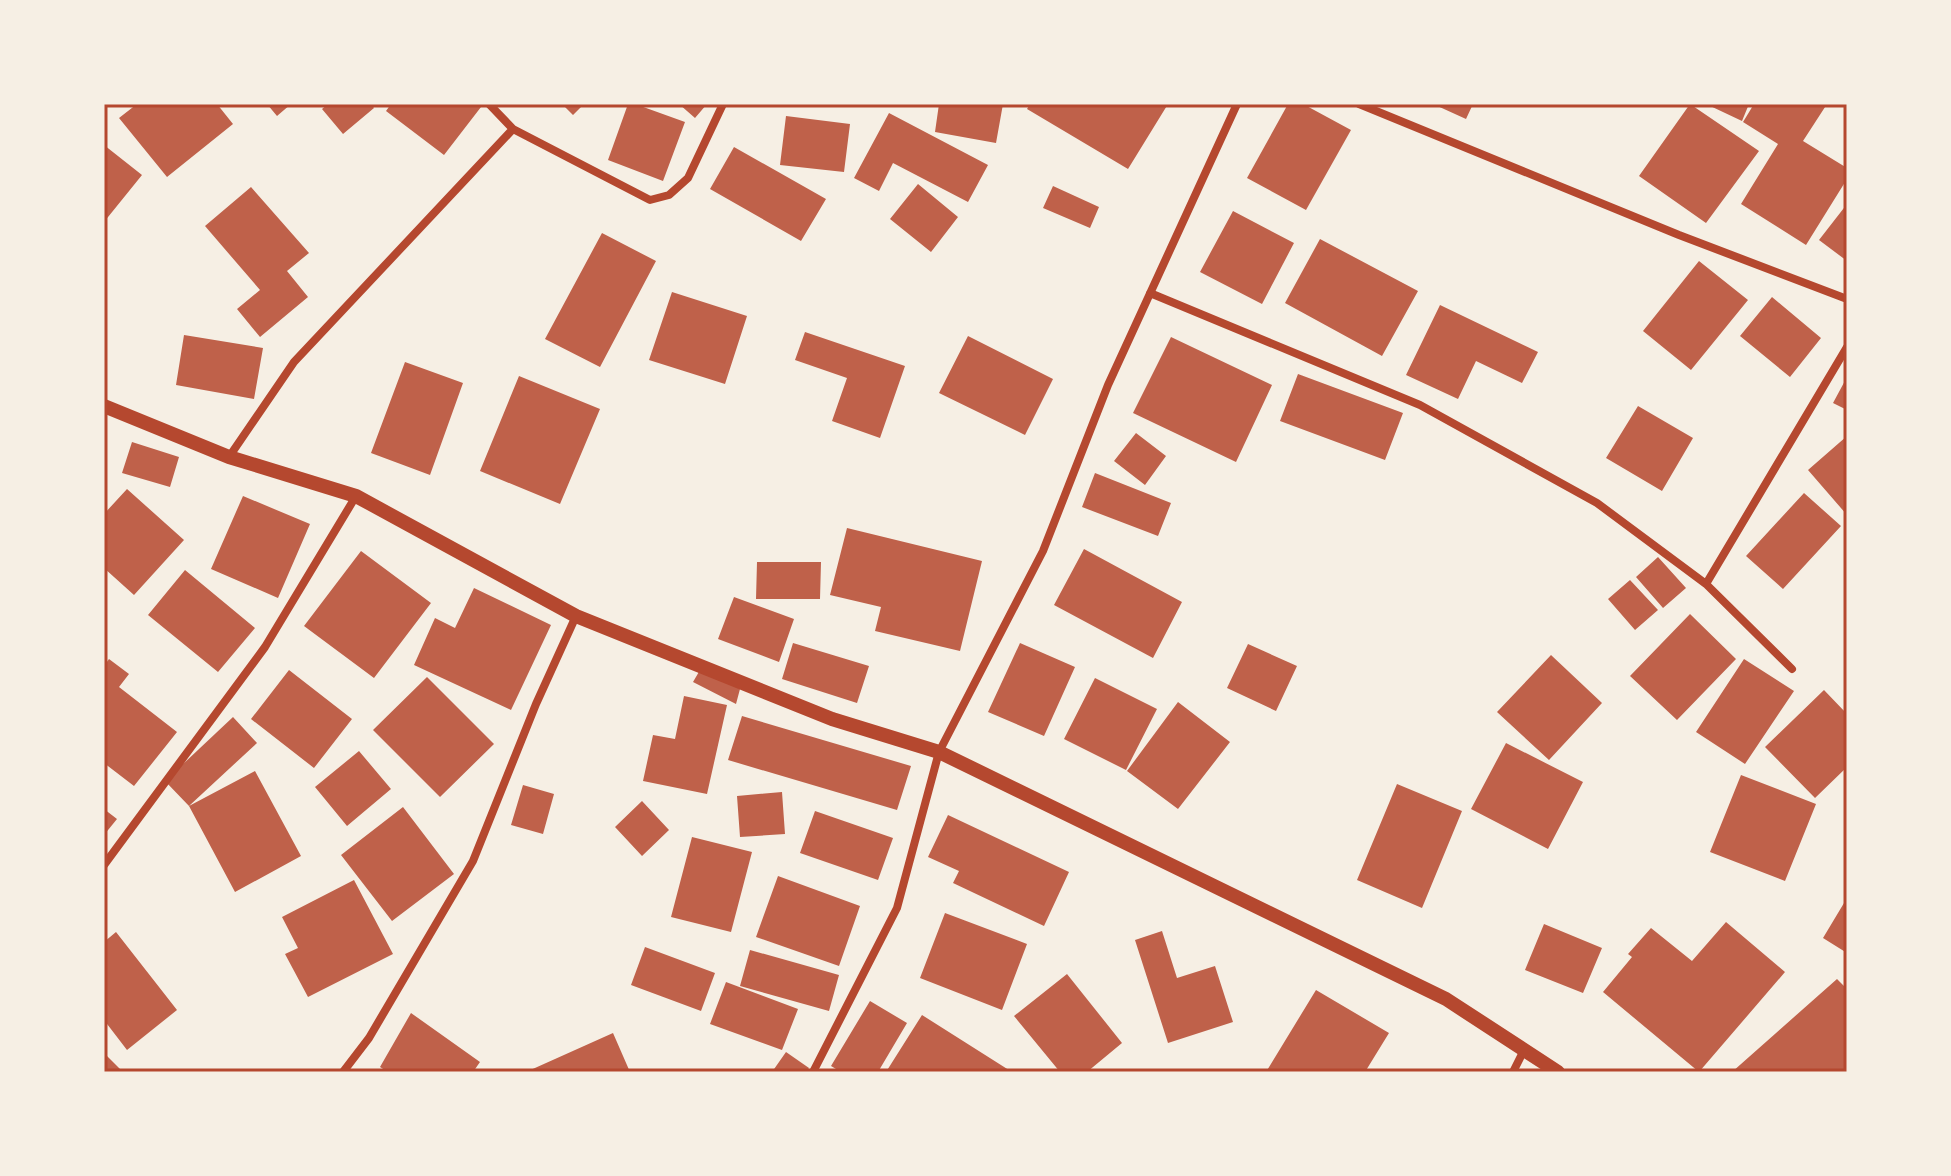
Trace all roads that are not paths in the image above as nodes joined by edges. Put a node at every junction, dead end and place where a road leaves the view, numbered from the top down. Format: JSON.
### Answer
{"nodes":[{"id":1,"x":489,"y":104,"type":"edge"},
{"id":2,"x":723,"y":104,"type":"edge"},
{"id":3,"x":1237,"y":104,"type":"edge"},
{"id":4,"x":1359,"y":104,"type":"edge"},
{"id":5,"x":513,"y":129,"type":"junction"},
{"id":6,"x":1150,"y":293,"type":"junction"},
{"id":7,"x":1847,"y":299,"type":"edge"},
{"id":8,"x":1847,"y":347,"type":"edge"},
{"id":9,"x":104,"y":406,"type":"edge"},
{"id":10,"x":229,"y":457,"type":"junction"},
{"id":11,"x":356,"y":496,"type":"junction"},
{"id":12,"x":1706,"y":584,"type":"junction"},
{"id":13,"x":576,"y":616,"type":"junction"},
{"id":14,"x":1792,"y":669,"type":"dead end"},
{"id":15,"x":939,"y":752,"type":"junction"},
{"id":16,"x":104,"y":865,"type":"edge"},
{"id":17,"x":1524,"y":1050,"type":"junction"},
{"id":18,"x":343,"y":1072,"type":"edge"},
{"id":19,"x":813,"y":1072,"type":"edge"},
{"id":20,"x":1513,"y":1072,"type":"edge"},
{"id":21,"x":1558,"y":1072,"type":"edge"}],
"edges":[{"from":1,"to":5,"type":"street"},
{"from":2,"to":5,"type":"street"},
{"from":3,"to":6,"type":"street"},
{"from":4,"to":7,"type":"street"},
{"from":5,"to":10,"type":"street"},
{"from":6,"to":12,"type":"street"},
{"from":6,"to":15,"type":"street"},
{"from":8,"to":12,"type":"street"},
{"from":9,"to":10,"type":"street"},
{"from":10,"to":11,"type":"street"},
{"from":11,"to":13,"type":"street"},
{"from":11,"to":16,"type":"street"},
{"from":12,"to":14,"type":"street"},
{"from":13,"to":15,"type":"street"},
{"from":13,"to":18,"type":"street"},
{"from":15,"to":17,"type":"street"},
{"from":15,"to":19,"type":"street"},
{"from":17,"to":20,"type":"street"},
{"from":17,"to":21,"type":"street"}]}
